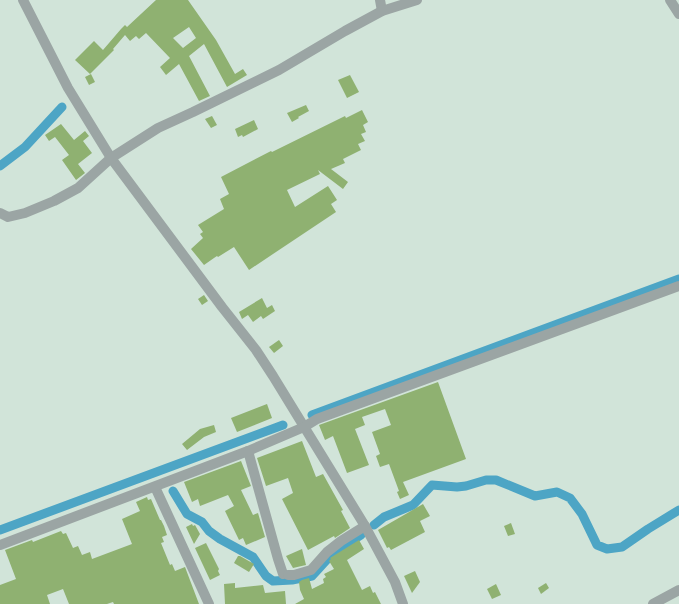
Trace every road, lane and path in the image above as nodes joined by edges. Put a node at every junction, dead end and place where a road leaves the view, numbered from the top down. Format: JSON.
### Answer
{"nodes":[{"id":1,"x":22,"y":0,"type":"edge"},
{"id":2,"x":380,"y":0,"type":"edge"},
{"id":3,"x":417,"y":0,"type":"edge"},
{"id":4,"x":670,"y":0,"type":"edge"},
{"id":5,"x":382,"y":11,"type":"junction"},
{"id":6,"x":679,"y":14,"type":"edge"},
{"id":7,"x":111,"y":158,"type":"junction"},
{"id":8,"x":0,"y":213,"type":"edge"},
{"id":9,"x":679,"y":286,"type":"edge"},
{"id":10,"x":304,"y":427,"type":"junction"},
{"id":11,"x":248,"y":451,"type":"junction"},
{"id":12,"x":155,"y":487,"type":"junction"},
{"id":13,"x":365,"y":526,"type":"junction"},
{"id":14,"x":0,"y":545,"type":"edge"},
{"id":15,"x":679,"y":590,"type":"edge"},
{"id":16,"x":657,"y":603,"type":"edge"},
{"id":17,"x":209,"y":604,"type":"edge"},
{"id":18,"x":403,"y":604,"type":"edge"}],
"edges":[{"from":1,"to":7,"type":"street"},
{"from":2,"to":5,"type":"street"},
{"from":3,"to":5,"type":"street"},
{"from":4,"to":6,"type":"street"},
{"from":5,"to":7,"type":"street"},
{"from":7,"to":8,"type":"street"},
{"from":7,"to":10,"type":"street"},
{"from":9,"to":10,"type":"street"},
{"from":10,"to":11,"type":"street"},
{"from":10,"to":13,"type":"street"},
{"from":11,"to":12,"type":"street"},
{"from":11,"to":13,"type":"street"},
{"from":12,"to":14,"type":"street"},
{"from":12,"to":17,"type":"street"},
{"from":13,"to":18,"type":"street"},
{"from":15,"to":16,"type":"street"}]}
